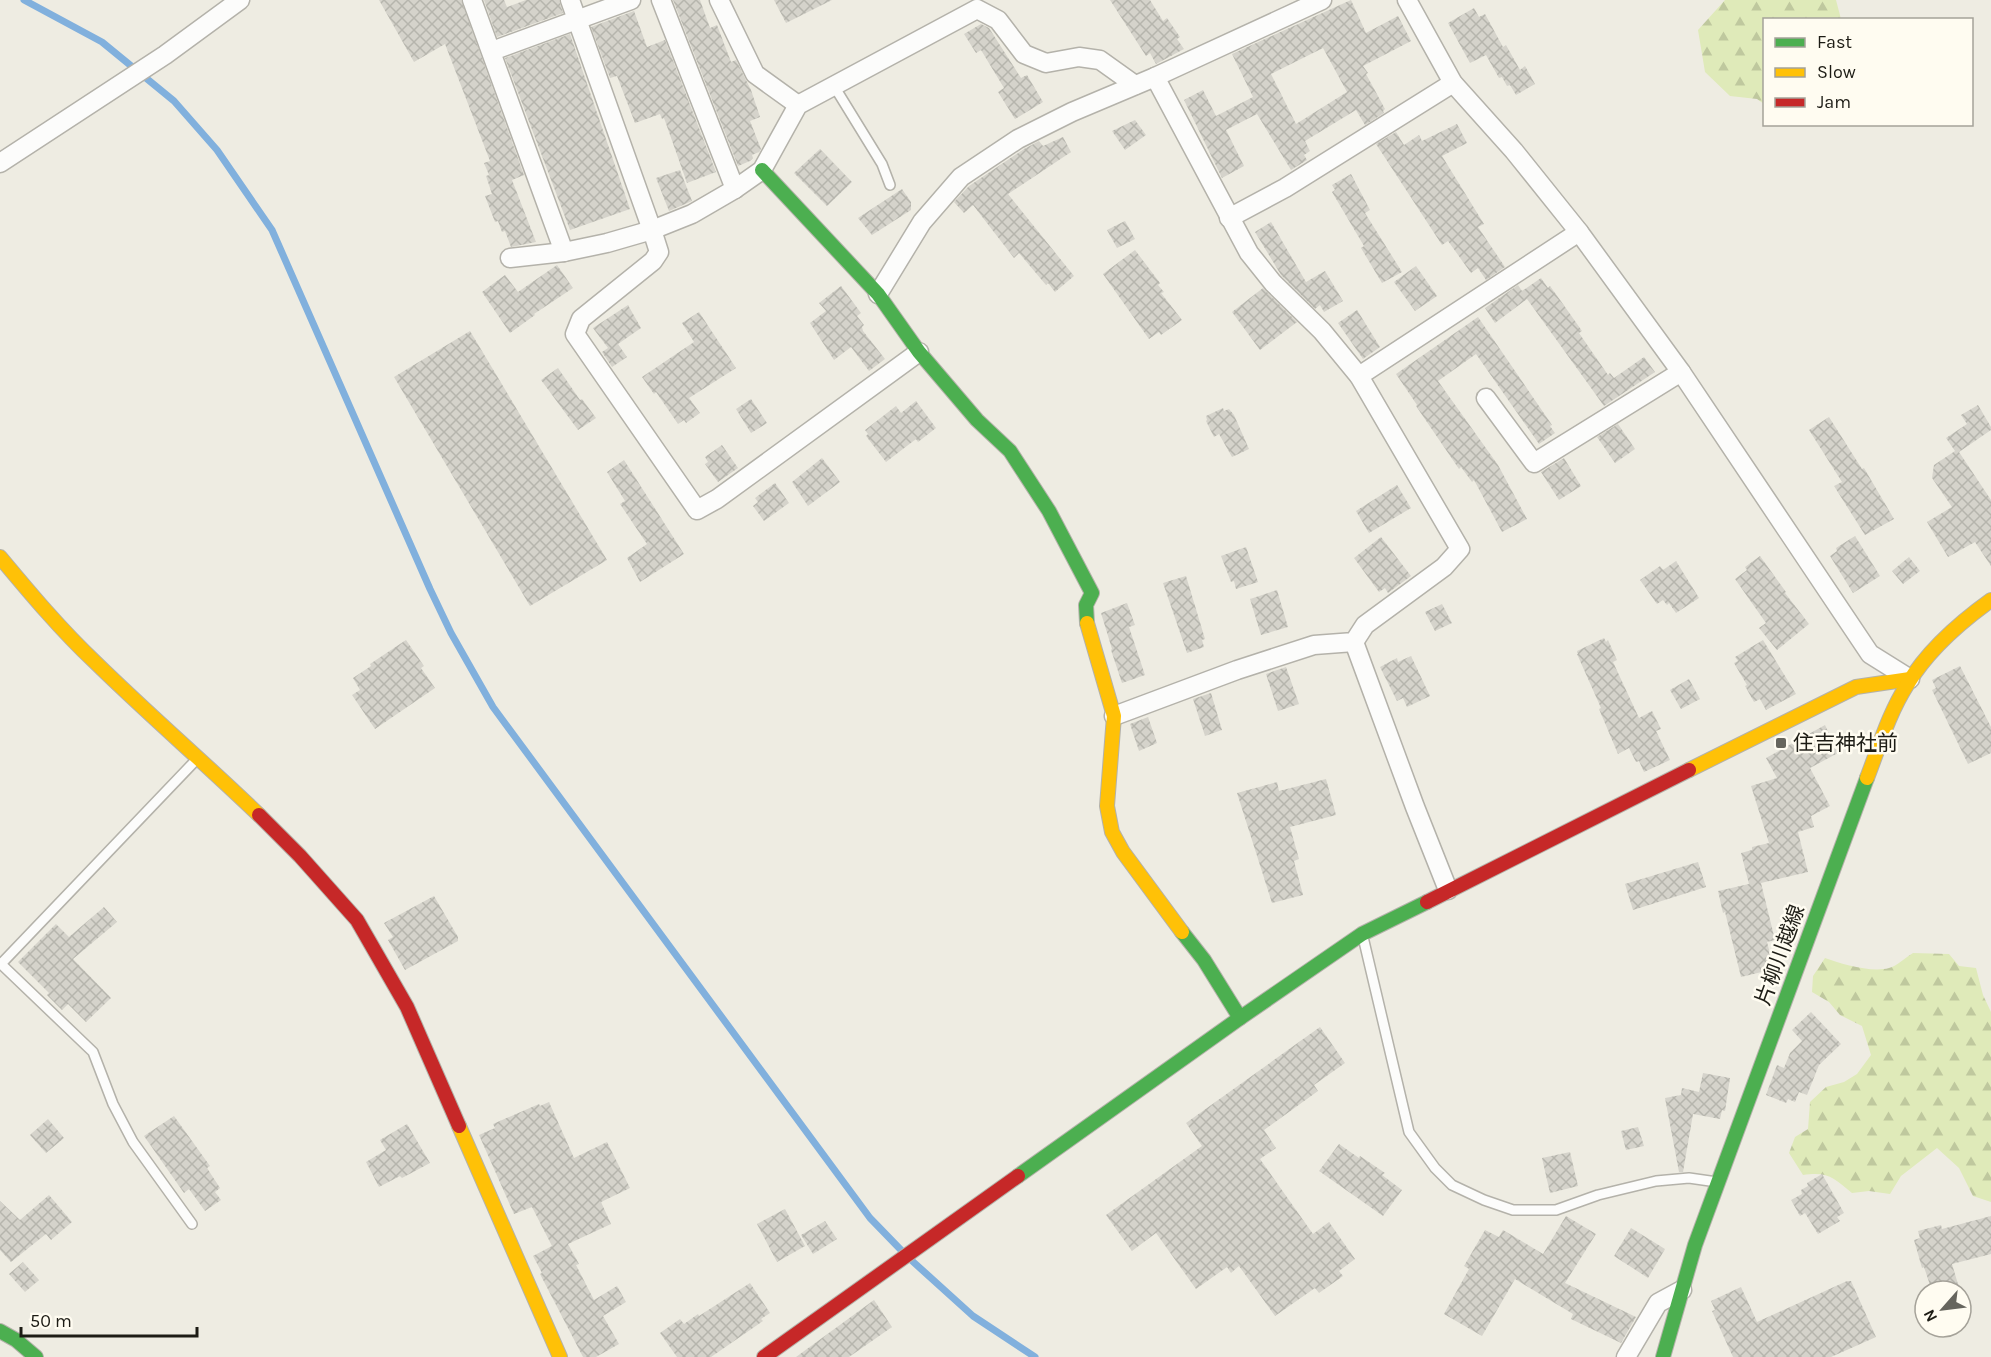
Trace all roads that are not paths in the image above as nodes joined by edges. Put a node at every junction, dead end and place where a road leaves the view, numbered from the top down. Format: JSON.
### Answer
{"nodes":[{"id":1,"x":240,"y":0,"type":"edge"},
{"id":2,"x":472,"y":0,"type":"edge"},
{"id":3,"x":570,"y":0,"type":"edge"},
{"id":4,"x":631,"y":0,"type":"edge"},
{"id":5,"x":661,"y":0,"type":"edge"},
{"id":6,"x":719,"y":0,"type":"edge"},
{"id":7,"x":1322,"y":0,"type":"edge"},
{"id":8,"x":1407,"y":0,"type":"edge"},
{"id":9,"x":577,"y":19,"type":"junction"},
{"id":10,"x":492,"y":51,"type":"junction"},
{"id":11,"x":1155,"y":77,"type":"junction"},
{"id":12,"x":1453,"y":83,"type":"junction"},
{"id":13,"x":1136,"y":85,"type":"junction"},
{"id":14,"x":834,"y":86,"type":"junction"},
{"id":15,"x":798,"y":105,"type":"junction"},
{"id":16,"x":0,"y":163,"type":"edge"},
{"id":17,"x":762,"y":170,"type":"junction"},
{"id":18,"x":890,"y":185,"type":"dead end"},
{"id":19,"x":735,"y":189,"type":"junction"},
{"id":20,"x":1229,"y":218,"type":"junction"},
{"id":21,"x":652,"y":230,"type":"junction"},
{"id":22,"x":1579,"y":232,"type":"junction"},
{"id":23,"x":564,"y":252,"type":"junction"},
{"id":24,"x":510,"y":258,"type":"dead end"},
{"id":25,"x":878,"y":294,"type":"junction"},
{"id":26,"x":919,"y":352,"type":"junction"},
{"id":27,"x":1681,"y":372,"type":"junction"},
{"id":28,"x":1359,"y":376,"type":"junction"},
{"id":29,"x":1486,"y":398,"type":"dead end"},
{"id":30,"x":0,"y":556,"type":"edge"},
{"id":31,"x":1991,"y":600,"type":"edge"},
{"id":32,"x":1354,"y":642,"type":"junction"},
{"id":33,"x":1910,"y":679,"type":"junction"},
{"id":34,"x":1114,"y":716,"type":"junction"},
{"id":35,"x":197,"y":758,"type":"junction"},
{"id":36,"x":1448,"y":890,"type":"junction"},
{"id":37,"x":1362,"y":934,"type":"junction"},
{"id":38,"x":1,"y":964,"type":"edge"},
{"id":39,"x":1240,"y":1018,"type":"junction"},
{"id":40,"x":1718,"y":1182,"type":"junction"},
{"id":41,"x":192,"y":1224,"type":"dead end"},
{"id":42,"x":1682,"y":1290,"type":"junction"},
{"id":43,"x":0,"y":1331,"type":"edge"},
{"id":44,"x":36,"y":1357,"type":"edge"},
{"id":45,"x":560,"y":1357,"type":"edge"},
{"id":46,"x":764,"y":1357,"type":"edge"},
{"id":47,"x":1626,"y":1357,"type":"edge"},
{"id":48,"x":1663,"y":1357,"type":"edge"}],
"edges":[{"from":1,"to":16,"type":"street"},
{"from":2,"to":10,"type":"street"},
{"from":3,"to":9,"type":"street"},
{"from":4,"to":9,"type":"street"},
{"from":5,"to":19,"type":"street"},
{"from":6,"to":15,"type":"street"},
{"from":7,"to":11,"type":"street"},
{"from":8,"to":12,"type":"street"},
{"from":9,"to":10,"type":"street"},
{"from":9,"to":21,"type":"street"},
{"from":10,"to":23,"type":"street"},
{"from":11,"to":13,"type":"street"},
{"from":11,"to":20,"type":"street"},
{"from":12,"to":20,"type":"street"},
{"from":12,"to":22,"type":"street"},
{"from":13,"to":14,"type":"street"},
{"from":13,"to":25,"type":"street"},
{"from":14,"to":15,"type":"street"},
{"from":14,"to":18,"type":"lane"},
{"from":15,"to":17,"type":"street"},
{"from":17,"to":19,"type":"street"},
{"from":17,"to":25,"type":"street"},
{"from":19,"to":21,"type":"street"},
{"from":20,"to":28,"type":"street"},
{"from":21,"to":23,"type":"street"},
{"from":21,"to":26,"type":"street"},
{"from":22,"to":27,"type":"street"},
{"from":22,"to":28,"type":"street"},
{"from":23,"to":24,"type":"street"},
{"from":25,"to":26,"type":"street"},
{"from":26,"to":34,"type":"street"},
{"from":27,"to":29,"type":"street"},
{"from":27,"to":33,"type":"street"},
{"from":28,"to":32,"type":"street"},
{"from":30,"to":35,"type":"street"},
{"from":31,"to":33,"type":"street","name":"片柳川越線"},
{"from":32,"to":34,"type":"street"},
{"from":32,"to":36,"type":"street"},
{"from":33,"to":36,"type":"street"},
{"from":33,"to":40,"type":"street","name":"片柳川越線"},
{"from":34,"to":39,"type":"street"},
{"from":35,"to":38,"type":"lane"},
{"from":35,"to":45,"type":"street"},
{"from":36,"to":37,"type":"street"},
{"from":37,"to":39,"type":"street"},
{"from":37,"to":40,"type":"lane"},
{"from":38,"to":41,"type":"lane"},
{"from":39,"to":46,"type":"street"},
{"from":40,"to":42,"type":"street","name":"片柳川越線"},
{"from":42,"to":47,"type":"street"},
{"from":42,"to":48,"type":"street","name":"片柳川越線"},
{"from":43,"to":44,"type":"street"}]}
